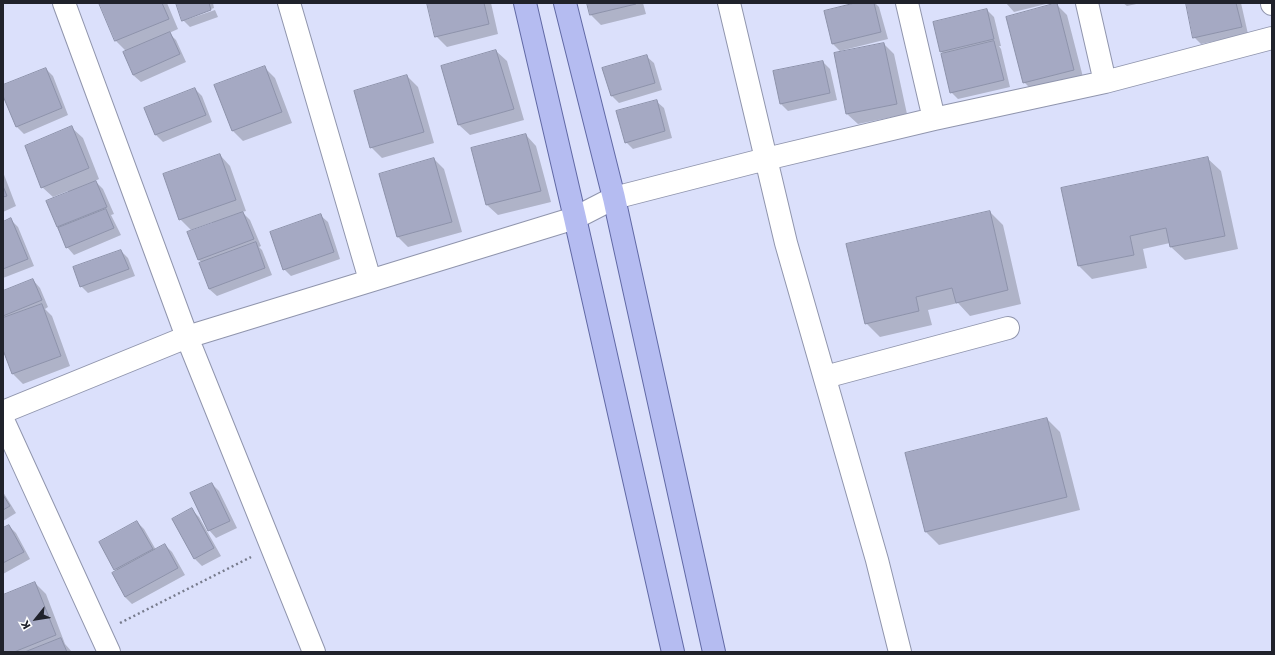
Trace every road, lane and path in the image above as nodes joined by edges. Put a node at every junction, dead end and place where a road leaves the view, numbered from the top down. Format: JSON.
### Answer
{"nodes":[{"id":1,"x":64,"y":3,"type":"edge"},
{"id":2,"x":289,"y":3,"type":"edge"},
{"id":3,"x":525,"y":3,"type":"edge"},
{"id":4,"x":565,"y":3,"type":"edge"},
{"id":5,"x":729,"y":3,"type":"edge"},
{"id":6,"x":907,"y":3,"type":"edge"},
{"id":7,"x":1087,"y":3,"type":"edge"},
{"id":8,"x":1272,"y":38,"type":"edge"},
{"id":9,"x":1105,"y":82,"type":"junction"},
{"id":10,"x":934,"y":119,"type":"junction"},
{"id":11,"x":766,"y":159,"type":"junction"},
{"id":12,"x":614,"y":198,"type":"junction"},
{"id":13,"x":575,"y":218,"type":"junction"},
{"id":14,"x":370,"y":280,"type":"junction"},
{"id":15,"x":1008,"y":328,"type":"dead end"},
{"id":16,"x":187,"y":337,"type":"junction"},
{"id":17,"x":825,"y":377,"type":"junction"},
{"id":18,"x":3,"y":412,"type":"edge"},
{"id":19,"x":3,"y":420,"type":"edge"},
{"id":20,"x":272,"y":546,"type":"junction"},
{"id":21,"x":101,"y":632,"type":"junction"},
{"id":22,"x":109,"y":652,"type":"edge"},
{"id":23,"x":314,"y":652,"type":"edge"},
{"id":24,"x":673,"y":652,"type":"edge"},
{"id":25,"x":714,"y":652,"type":"edge"},
{"id":26,"x":900,"y":652,"type":"edge"}],
"edges":[{"from":1,"to":16,"type":"street"},
{"from":2,"to":14,"type":"street"},
{"from":3,"to":13,"type":"main road"},
{"from":4,"to":12,"type":"main road"},
{"from":5,"to":11,"type":"street"},
{"from":6,"to":10,"type":"street"},
{"from":7,"to":9,"type":"street"},
{"from":8,"to":9,"type":"street"},
{"from":9,"to":10,"type":"street"},
{"from":10,"to":11,"type":"street"},
{"from":11,"to":12,"type":"street"},
{"from":11,"to":17,"type":"street"},
{"from":12,"to":13,"type":"street"},
{"from":12,"to":25,"type":"main road"},
{"from":13,"to":14,"type":"street"},
{"from":13,"to":24,"type":"main road"},
{"from":14,"to":16,"type":"street"},
{"from":15,"to":17,"type":"street"},
{"from":16,"to":18,"type":"street"},
{"from":16,"to":20,"type":"street"},
{"from":17,"to":26,"type":"street"},
{"from":19,"to":21,"type":"street"},
{"from":20,"to":21,"type":"path"},
{"from":20,"to":23,"type":"street"},
{"from":21,"to":22,"type":"street"}]}
